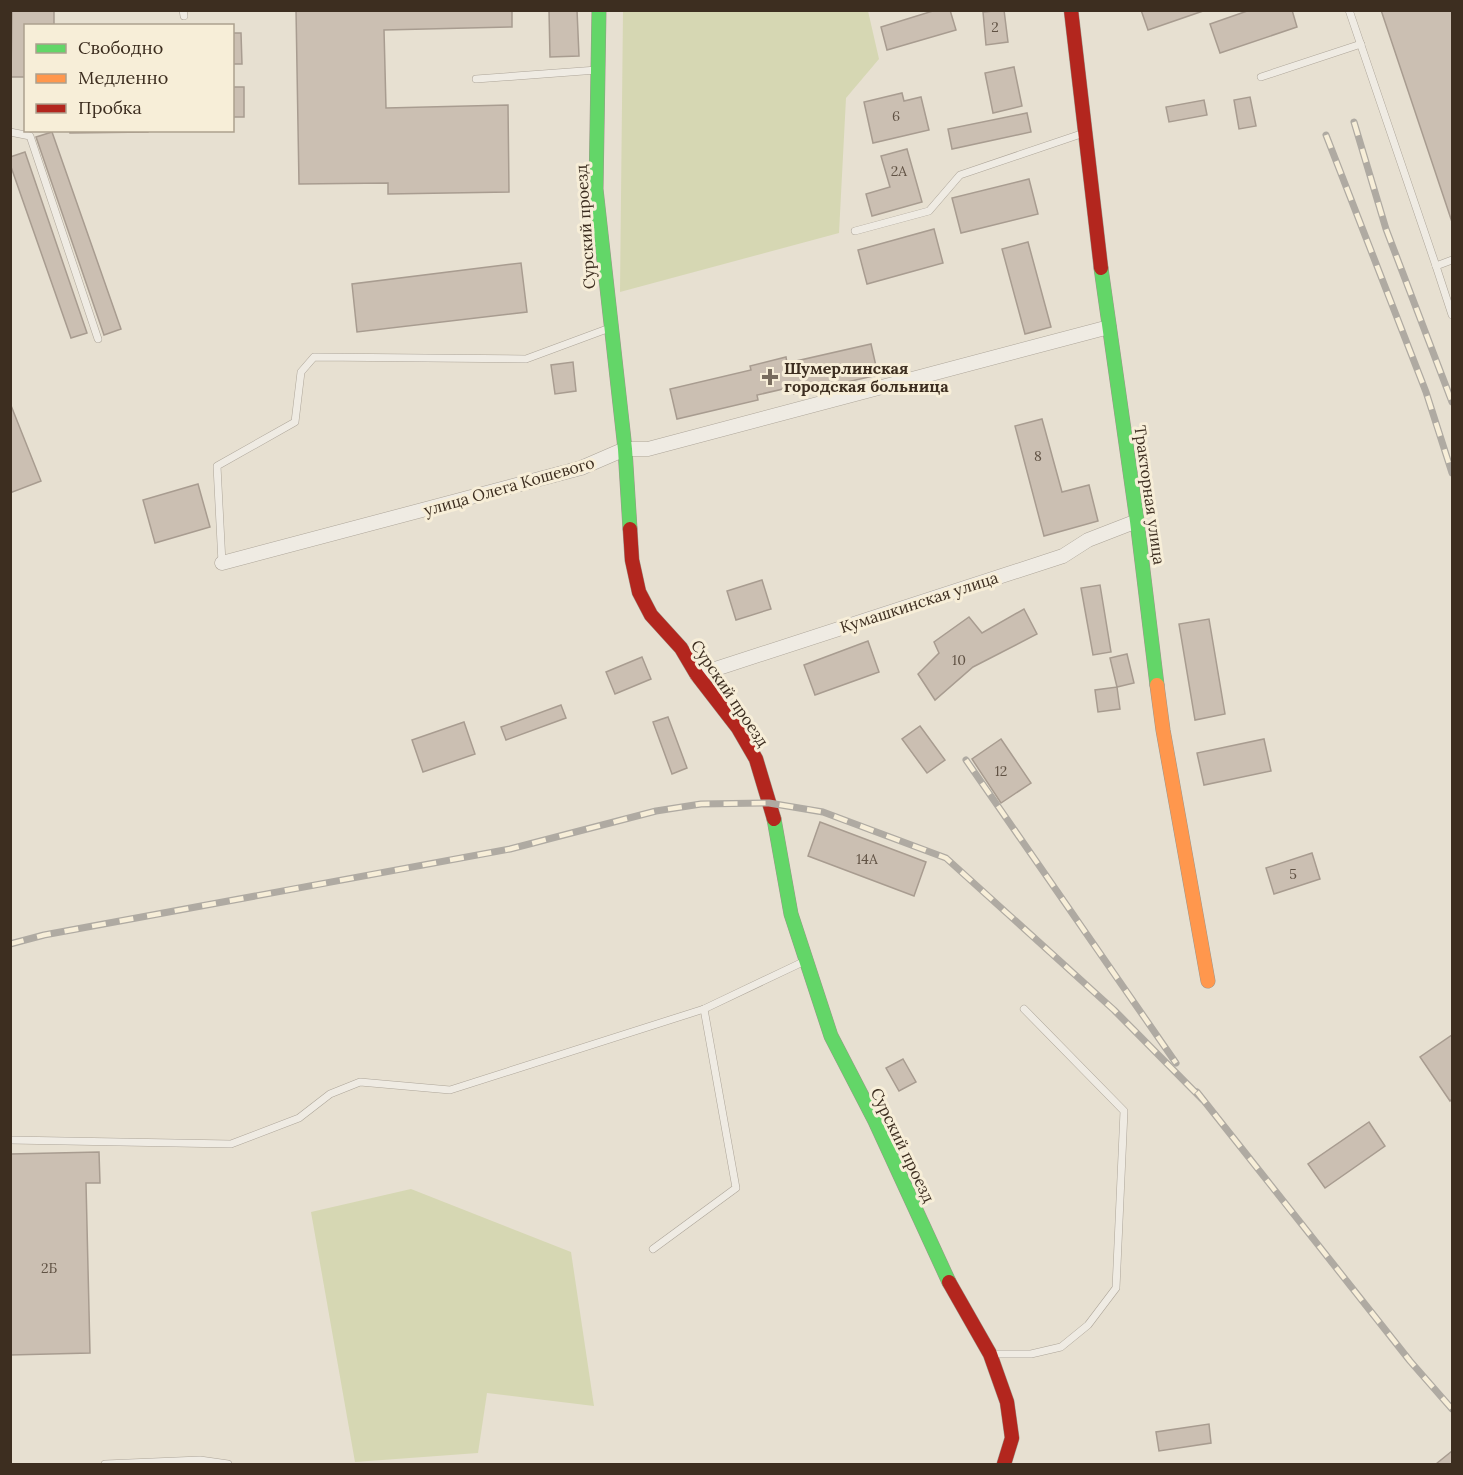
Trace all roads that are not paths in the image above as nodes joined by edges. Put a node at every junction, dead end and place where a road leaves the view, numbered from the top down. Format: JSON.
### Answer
{"nodes":[{"id":1,"x":599,"y":10,"type":"edge"},
{"id":2,"x":1071,"y":10,"type":"edge"},
{"id":3,"x":1349,"y":10,"type":"edge"},
{"id":4,"x":1361,"y":44,"type":"junction"},
{"id":5,"x":597,"y":70,"type":"junction"},
{"id":6,"x":1261,"y":77,"type":"dead end"},
{"id":7,"x":476,"y":79,"type":"dead end"},
{"id":8,"x":10,"y":132,"type":"edge"},
{"id":9,"x":1084,"y":133,"type":"junction"},
{"id":10,"x":855,"y":231,"type":"dead end"},
{"id":11,"x":1452,"y":260,"type":"edge"},
{"id":12,"x":1436,"y":266,"type":"junction"},
{"id":13,"x":1452,"y":315,"type":"edge"},
{"id":14,"x":1109,"y":327,"type":"junction"},
{"id":15,"x":610,"y":328,"type":"junction"},
{"id":16,"x":98,"y":339,"type":"dead end"},
{"id":17,"x":625,"y":449,"type":"junction"},
{"id":18,"x":1137,"y":522,"type":"junction"},
{"id":19,"x":222,"y":563,"type":"joint"},
{"id":20,"x":697,"y":675,"type":"junction"},
{"id":21,"x":805,"y":961,"type":"junction"},
{"id":22,"x":1208,"y":981,"type":"dead end"},
{"id":23,"x":704,"y":1009,"type":"junction"},
{"id":24,"x":1024,"y":1009,"type":"dead end"},
{"id":25,"x":10,"y":1140,"type":"edge"},
{"id":26,"x":653,"y":1249,"type":"dead end"},
{"id":27,"x":990,"y":1354,"type":"junction"},
{"id":28,"x":105,"y":1464,"type":"edge"},
{"id":29,"x":228,"y":1464,"type":"edge"},
{"id":30,"x":1004,"y":1464,"type":"edge"}],
"edges":[{"from":1,"to":5,"type":"street","name":"Сурский проезд"},
{"from":2,"to":9,"type":"street","name":"Тракторная улица"},
{"from":3,"to":4,"type":"lane"},
{"from":4,"to":6,"type":"lane"},
{"from":4,"to":12,"type":"lane"},
{"from":5,"to":7,"type":"lane"},
{"from":5,"to":15,"type":"street","name":"Сурский проезд"},
{"from":8,"to":16,"type":"lane"},
{"from":9,"to":10,"type":"lane"},
{"from":9,"to":14,"type":"street","name":"Тракторная улица"},
{"from":11,"to":12,"type":"lane"},
{"from":12,"to":13,"type":"lane"},
{"from":14,"to":17,"type":"street","name":"улица Олега Кошевого"},
{"from":14,"to":18,"type":"street","name":"Тракторная улица"},
{"from":15,"to":17,"type":"street","name":"Сурский проезд"},
{"from":15,"to":19,"type":"lane"},
{"from":17,"to":19,"type":"street","name":"улица Олега Кошевого"},
{"from":17,"to":20,"type":"street","name":"Сурский проезд"},
{"from":18,"to":20,"type":"street","name":"Кумашкинская улица"},
{"from":18,"to":22,"type":"street","name":"Тракторная улица"},
{"from":20,"to":21,"type":"street","name":"Сурский проезд"},
{"from":21,"to":23,"type":"lane"},
{"from":21,"to":27,"type":"street","name":"Сурский проезд"},
{"from":23,"to":25,"type":"lane"},
{"from":23,"to":26,"type":"lane"},
{"from":24,"to":27,"type":"lane"},
{"from":27,"to":30,"type":"street","name":"Сурский проезд"},
{"from":28,"to":29,"type":"lane"}]}
